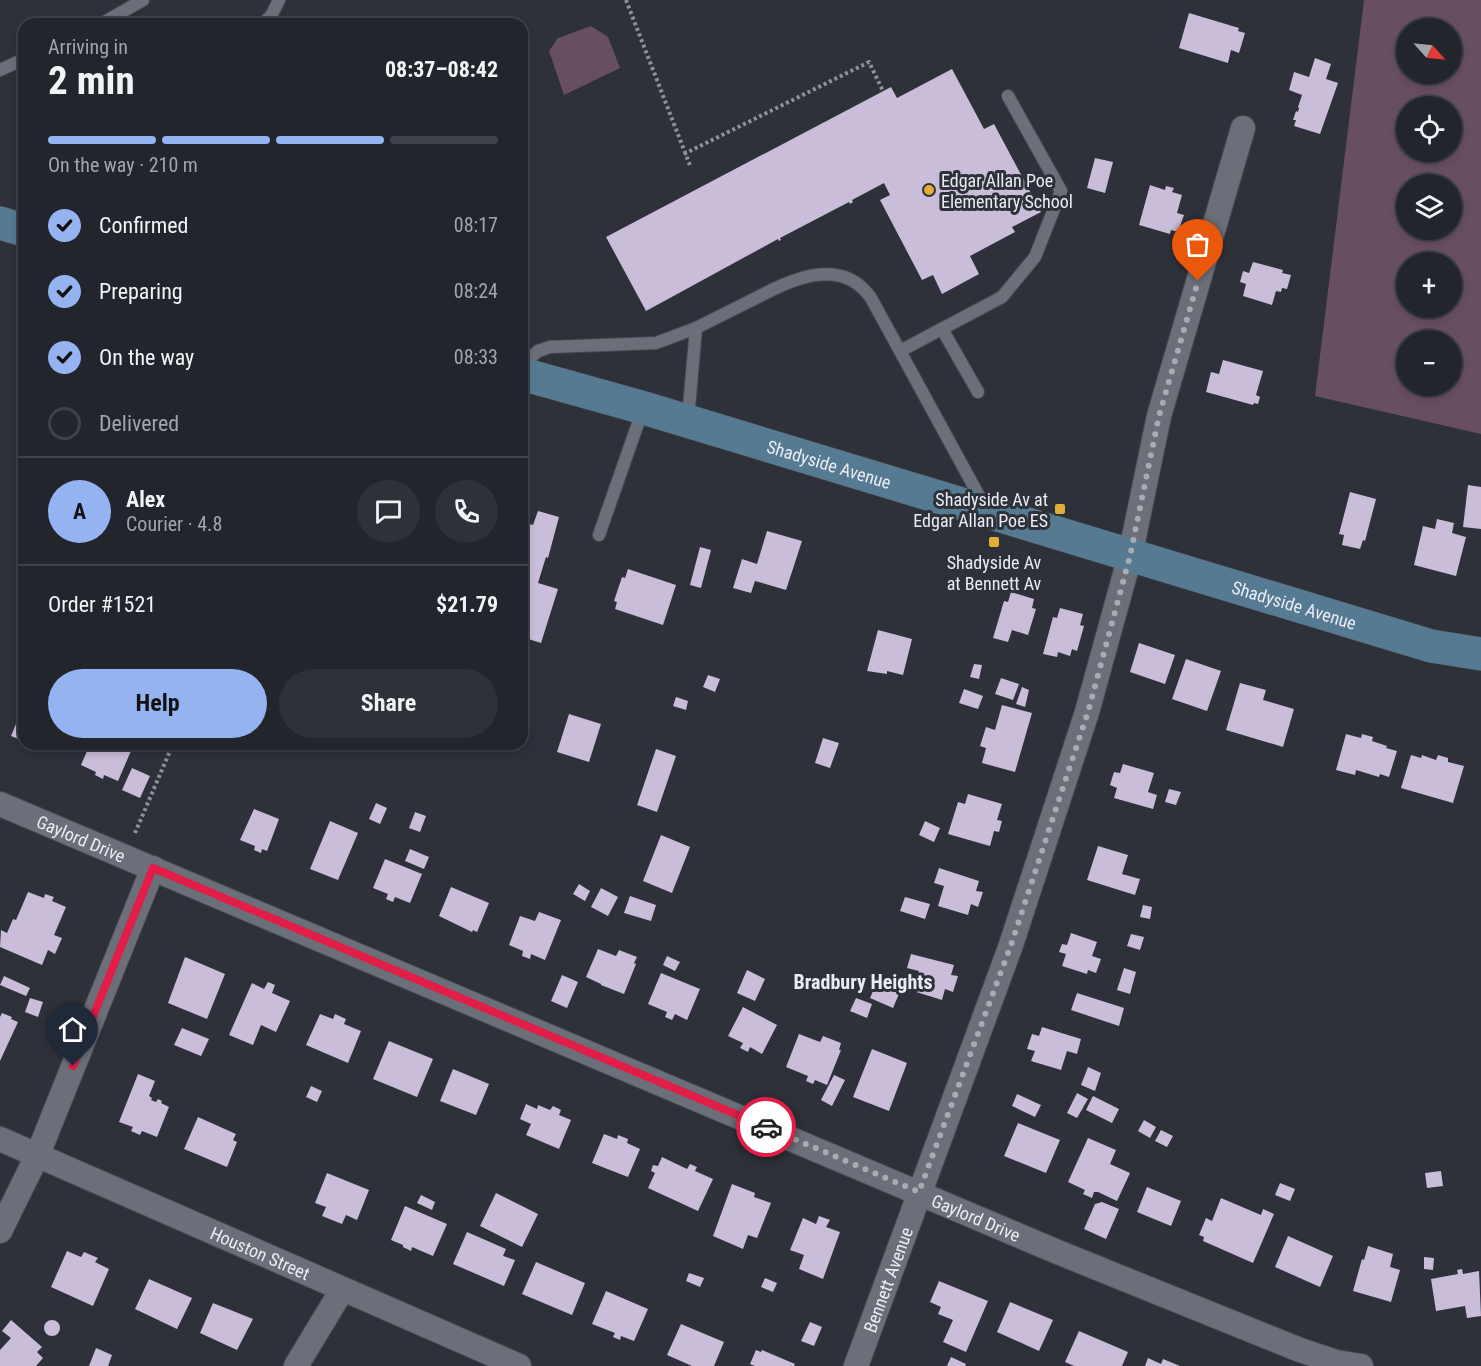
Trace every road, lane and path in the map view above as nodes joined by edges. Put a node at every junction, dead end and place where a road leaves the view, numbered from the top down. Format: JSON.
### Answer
{"nodes":[{"id":1,"x":144,"y":0,"type":"edge"},
{"id":2,"x":279,"y":0,"type":"edge"},
{"id":3,"x":626,"y":0,"type":"edge"},
{"id":4,"x":112,"y":18,"type":"edge"},
{"id":5,"x":269,"y":18,"type":"edge"},
{"id":6,"x":18,"y":62,"type":"edge"},
{"id":7,"x":0,"y":70,"type":"edge"},
{"id":8,"x":883,"y":91,"type":"dead end"},
{"id":9,"x":1008,"y":96,"type":"dead end"},
{"id":10,"x":1243,"y":128,"type":"dead end"},
{"id":11,"x":684,"y":154,"type":"junction"},
{"id":12,"x":691,"y":168,"type":"dead end"},
{"id":13,"x":0,"y":223,"type":"edge"},
{"id":14,"x":18,"y":228,"type":"edge"},
{"id":15,"x":696,"y":328,"type":"junction"},
{"id":16,"x":942,"y":329,"type":"junction"},
{"id":17,"x":900,"y":351,"type":"junction"},
{"id":18,"x":528,"y":360,"type":"edge"},
{"id":19,"x":528,"y":377,"type":"edge"},
{"id":20,"x":978,"y":392,"type":"dead end"},
{"id":21,"x":644,"y":408,"type":"junction"},
{"id":22,"x":687,"y":423,"type":"junction"},
{"id":23,"x":989,"y":514,"type":"junction"},
{"id":24,"x":599,"y":535,"type":"dead end"},
{"id":25,"x":1130,"y":556,"type":"junction"},
{"id":26,"x":1481,"y":654,"type":"edge"},
{"id":27,"x":170,"y":750,"type":"edge"},
{"id":28,"x":0,"y":804,"type":"edge"},
{"id":29,"x":125,"y":856,"type":"junction"},
{"id":30,"x":153,"y":868,"type":"junction"},
{"id":31,"x":0,"y":1139,"type":"edge"},
{"id":32,"x":38,"y":1154,"type":"junction"},
{"id":33,"x":919,"y":1192,"type":"junction"},
{"id":34,"x":0,"y":1231,"type":"edge"},
{"id":35,"x":342,"y":1290,"type":"junction"},
{"id":36,"x":296,"y":1366,"type":"edge"},
{"id":37,"x":519,"y":1366,"type":"edge"},
{"id":38,"x":856,"y":1366,"type":"edge"},
{"id":39,"x":1360,"y":1366,"type":"edge"}],
"edges":[{"from":1,"to":4,"type":"lane"},
{"from":2,"to":5,"type":"lane"},
{"from":3,"to":11,"type":"path"},
{"from":6,"to":7,"type":"lane"},
{"from":8,"to":11,"type":"path"},
{"from":9,"to":16,"type":"lane"},
{"from":10,"to":25,"type":"street","name":"Bennett Avenue"},
{"from":11,"to":12,"type":"path"},
{"from":13,"to":14,"type":"street"},
{"from":15,"to":17,"type":"lane"},
{"from":15,"to":18,"type":"lane"},
{"from":15,"to":22,"type":"lane"},
{"from":16,"to":17,"type":"lane"},
{"from":16,"to":20,"type":"lane"},
{"from":17,"to":23,"type":"lane"},
{"from":19,"to":21,"type":"street","name":"Shadyside Avenue"},
{"from":21,"to":22,"type":"street","name":"Shadyside Avenue"},
{"from":21,"to":24,"type":"lane"},
{"from":22,"to":23,"type":"street","name":"Shadyside Avenue"},
{"from":23,"to":25,"type":"street","name":"Shadyside Avenue"},
{"from":25,"to":26,"type":"street","name":"Shadyside Avenue"},
{"from":25,"to":33,"type":"street","name":"Bennett Avenue"},
{"from":27,"to":29,"type":"path"},
{"from":28,"to":29,"type":"street","name":"Gaylord Drive"},
{"from":29,"to":30,"type":"street","name":"Gaylord Drive"},
{"from":30,"to":32,"type":"street"},
{"from":30,"to":33,"type":"street","name":"Gaylord Drive"},
{"from":31,"to":32,"type":"street","name":"Houston Street"},
{"from":32,"to":34,"type":"street"},
{"from":32,"to":35,"type":"street","name":"Houston Street"},
{"from":33,"to":38,"type":"street","name":"Bennett Avenue"},
{"from":33,"to":39,"type":"street","name":"Gaylord Drive"},
{"from":35,"to":36,"type":"street"},
{"from":35,"to":37,"type":"street","name":"Houston Street"}]}
